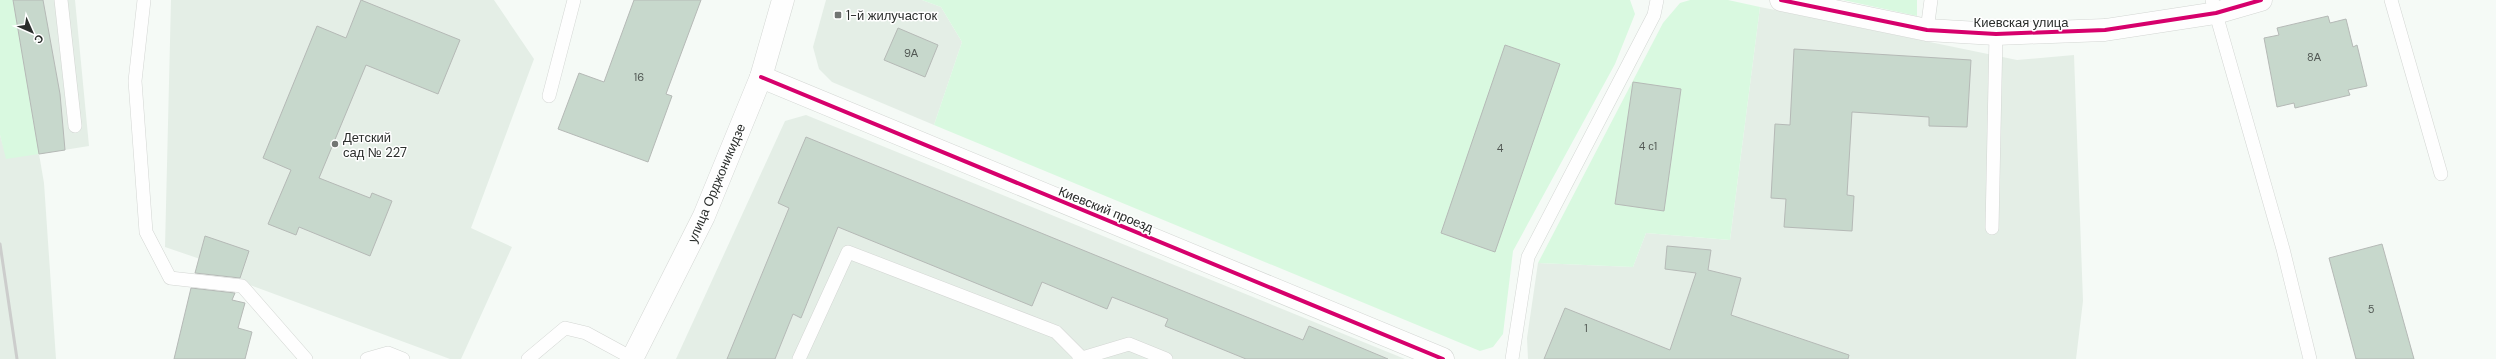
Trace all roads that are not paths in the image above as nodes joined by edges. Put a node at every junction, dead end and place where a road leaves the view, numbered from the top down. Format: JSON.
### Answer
{"nodes":[{"id":1,"x":61,"y":0,"type":"edge"},
{"id":2,"x":144,"y":0,"type":"edge"},
{"id":3,"x":574,"y":0,"type":"edge"},
{"id":4,"x":783,"y":0,"type":"edge"},
{"id":5,"x":1658,"y":0,"type":"edge"},
{"id":6,"x":1781,"y":0,"type":"edge"},
{"id":7,"x":1930,"y":0,"type":"edge"},
{"id":8,"x":2261,"y":0,"type":"edge"},
{"id":9,"x":2391,"y":0,"type":"edge"},
{"id":10,"x":2214,"y":6,"type":"edge"},
{"id":11,"x":1927,"y":30,"type":"junction"},
{"id":12,"x":1996,"y":34,"type":"junction"},
{"id":13,"x":761,"y":77,"type":"junction"},
{"id":14,"x":549,"y":96,"type":"dead end"},
{"id":15,"x":75,"y":126,"type":"dead end"},
{"id":16,"x":2441,"y":174,"type":"dead end"},
{"id":17,"x":1992,"y":228,"type":"dead end"},
{"id":18,"x":387,"y":356,"type":"edge"},
{"id":19,"x":1080,"y":358,"type":"edge"},
{"id":20,"x":306,"y":359,"type":"edge"},
{"id":21,"x":367,"y":359,"type":"edge"},
{"id":22,"x":403,"y":359,"type":"edge"},
{"id":23,"x":528,"y":359,"type":"edge"},
{"id":24,"x":632,"y":359,"type":"edge"},
{"id":25,"x":799,"y":359,"type":"edge"},
{"id":26,"x":1166,"y":359,"type":"edge"},
{"id":27,"x":1443,"y":359,"type":"edge"},
{"id":28,"x":1512,"y":359,"type":"edge"},
{"id":29,"x":2310,"y":359,"type":"edge"}],
"edges":[{"from":1,"to":15,"type":"lane"},
{"from":2,"to":20,"type":"lane"},
{"from":3,"to":14,"type":"lane"},
{"from":4,"to":13,"type":"street","name":"улица Орджоникидзе"},
{"from":5,"to":28,"type":"lane"},
{"from":6,"to":11,"type":"street","name":"Киевская улица"},
{"from":7,"to":11,"type":"lane"},
{"from":8,"to":10,"type":"street","name":"Киевская улица"},
{"from":9,"to":16,"type":"lane"},
{"from":10,"to":12,"type":"street","name":"Киевская улица"},
{"from":10,"to":29,"type":"lane"},
{"from":11,"to":12,"type":"street","name":"Киевская улица"},
{"from":12,"to":17,"type":"lane"},
{"from":13,"to":24,"type":"street","name":"улица Орджоникидзе"},
{"from":13,"to":27,"type":"street","name":"Киевский проезд"},
{"from":18,"to":21,"type":"lane"},
{"from":18,"to":22,"type":"lane"},
{"from":19,"to":25,"type":"lane"},
{"from":19,"to":26,"type":"lane"},
{"from":23,"to":24,"type":"lane"}]}
